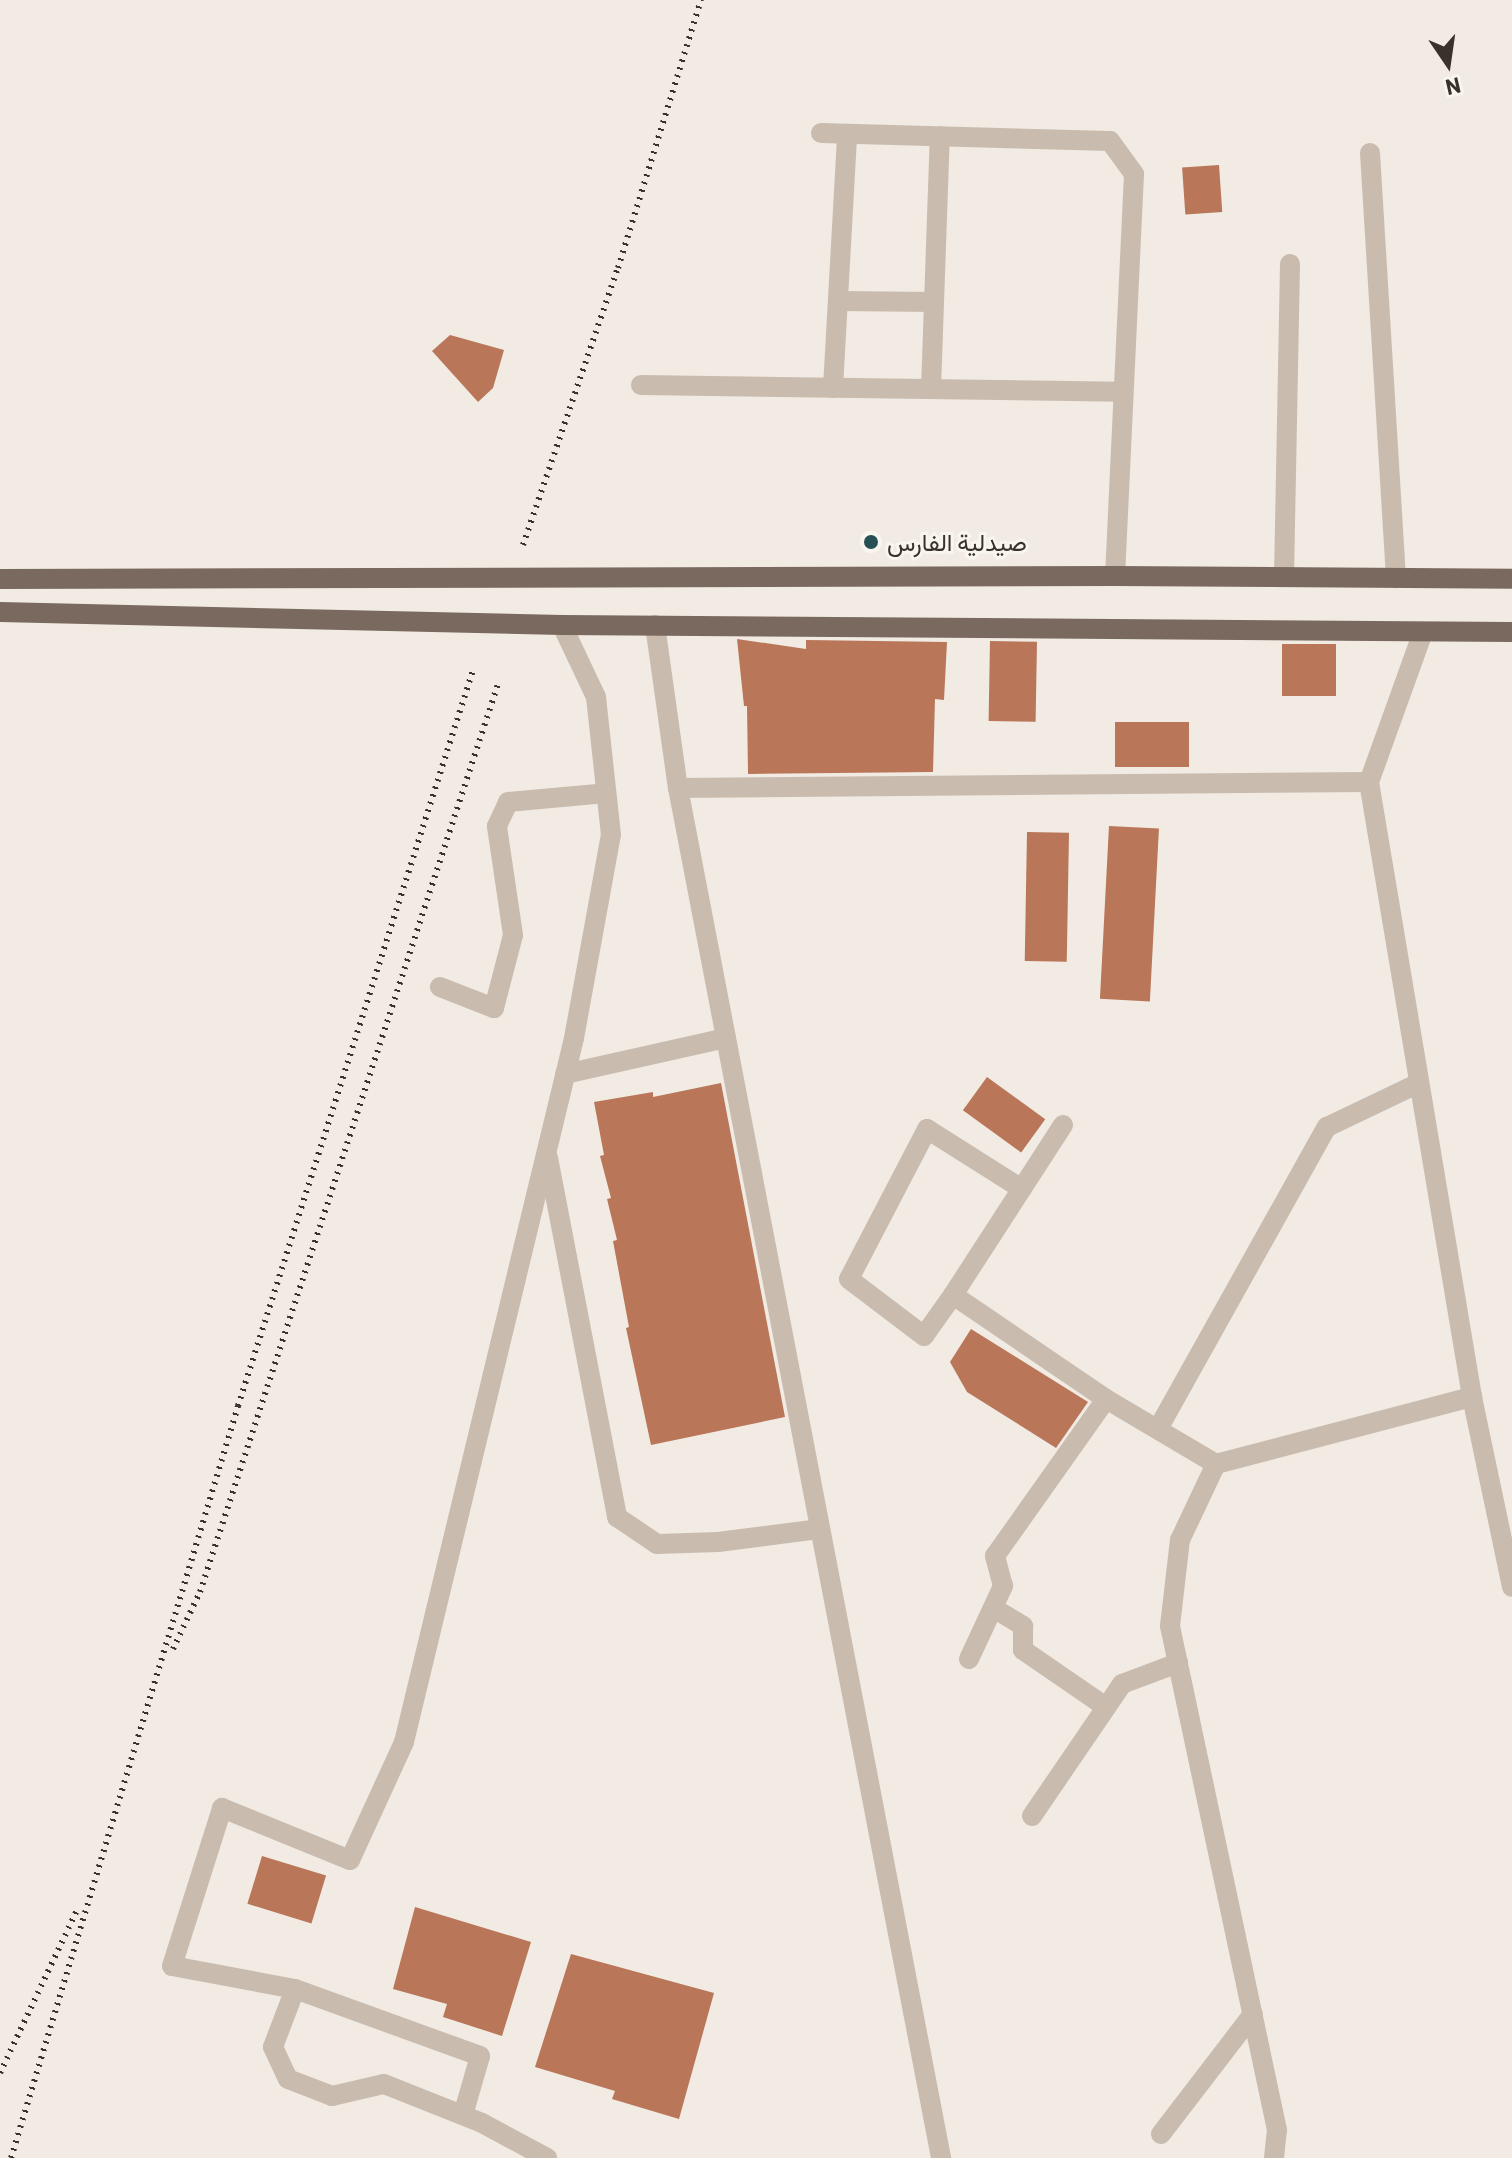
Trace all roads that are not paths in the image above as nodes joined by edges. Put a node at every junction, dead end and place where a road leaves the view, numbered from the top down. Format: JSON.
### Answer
{"nodes":[{"id":1,"x":821,"y":133,"type":"dead end"},
{"id":2,"x":847,"y":134,"type":"junction"},
{"id":3,"x":940,"y":136,"type":"junction"},
{"id":4,"x":1370,"y":153,"type":"dead end"},
{"id":5,"x":1290,"y":264,"type":"dead end"},
{"id":6,"x":838,"y":301,"type":"junction"},
{"id":7,"x":934,"y":302,"type":"junction"},
{"id":8,"x":641,"y":385,"type":"dead end"},
{"id":9,"x":833,"y":388,"type":"junction"},
{"id":10,"x":931,"y":389,"type":"junction"},
{"id":11,"x":1123,"y":392,"type":"junction"},
{"id":12,"x":1115,"y":576,"type":"junction"},
{"id":13,"x":1284,"y":577,"type":"junction"},
{"id":14,"x":1396,"y":578,"type":"junction"},
{"id":15,"x":0,"y":579,"type":"edge"},
{"id":16,"x":1512,"y":579,"type":"edge"},
{"id":17,"x":0,"y":612,"type":"edge"},
{"id":18,"x":562,"y":625,"type":"junction"},
{"id":19,"x":655,"y":625,"type":"junction"},
{"id":20,"x":1423,"y":632,"type":"junction"},
{"id":21,"x":1512,"y":632,"type":"edge"},
{"id":22,"x":1369,"y":782,"type":"junction"},
{"id":23,"x":678,"y":788,"type":"junction"},
{"id":24,"x":606,"y":793,"type":"junction"},
{"id":25,"x":440,"y":987,"type":"dead end"},
{"id":26,"x":726,"y":1038,"type":"junction"},
{"id":27,"x":565,"y":1074,"type":"junction"},
{"id":28,"x":1419,"y":1083,"type":"junction"},
{"id":29,"x":1063,"y":1125,"type":"dead end"},
{"id":30,"x":547,"y":1150,"type":"junction"},
{"id":31,"x":1022,"y":1189,"type":"junction"},
{"id":32,"x":953,"y":1295,"type":"junction"},
{"id":33,"x":1472,"y":1397,"type":"junction"},
{"id":34,"x":1106,"y":1399,"type":"junction"},
{"id":35,"x":1159,"y":1427,"type":"junction"},
{"id":36,"x":1216,"y":1464,"type":"junction"},
{"id":37,"x":820,"y":1529,"type":"junction"},
{"id":38,"x":1512,"y":1587,"type":"edge"},
{"id":39,"x":995,"y":1609,"type":"junction"},
{"id":40,"x":969,"y":1659,"type":"dead end"},
{"id":41,"x":1178,"y":1663,"type":"junction"},
{"id":42,"x":1106,"y":1707,"type":"junction"},
{"id":43,"x":1032,"y":1816,"type":"dead end"},
{"id":44,"x":295,"y":1989,"type":"junction"},
{"id":45,"x":1253,"y":2014,"type":"junction"},
{"id":46,"x":463,"y":2115,"type":"junction"},
{"id":47,"x":1161,"y":2134,"type":"dead end"},
{"id":48,"x":547,"y":2158,"type":"edge"},
{"id":49,"x":941,"y":2158,"type":"edge"},
{"id":50,"x":1274,"y":2158,"type":"edge"}],
"edges":[{"from":1,"to":2,"type":"street"},
{"from":2,"to":3,"type":"street"},
{"from":2,"to":6,"type":"street"},
{"from":3,"to":7,"type":"street"},
{"from":3,"to":11,"type":"street"},
{"from":4,"to":14,"type":"street"},
{"from":5,"to":13,"type":"street"},
{"from":6,"to":7,"type":"street"},
{"from":6,"to":9,"type":"street"},
{"from":7,"to":10,"type":"street"},
{"from":8,"to":9,"type":"street"},
{"from":9,"to":10,"type":"street"},
{"from":10,"to":11,"type":"street"},
{"from":11,"to":12,"type":"street"},
{"from":12,"to":13,"type":"main road"},
{"from":12,"to":15,"type":"main road"},
{"from":13,"to":14,"type":"main road"},
{"from":14,"to":16,"type":"main road"},
{"from":17,"to":18,"type":"main road"},
{"from":18,"to":19,"type":"main road"},
{"from":18,"to":24,"type":"street"},
{"from":19,"to":20,"type":"main road"},
{"from":19,"to":23,"type":"street"},
{"from":20,"to":21,"type":"main road"},
{"from":20,"to":22,"type":"street"},
{"from":22,"to":23,"type":"street"},
{"from":22,"to":28,"type":"street"},
{"from":23,"to":26,"type":"street"},
{"from":24,"to":25,"type":"street"},
{"from":24,"to":27,"type":"street"},
{"from":26,"to":27,"type":"street"},
{"from":26,"to":37,"type":"street"},
{"from":27,"to":30,"type":"street"},
{"from":28,"to":33,"type":"street"},
{"from":28,"to":35,"type":"street"},
{"from":29,"to":31,"type":"street"},
{"from":30,"to":37,"type":"street"},
{"from":30,"to":44,"type":"street"},
{"from":31,"to":32,"type":"street"},
{"from":31,"to":32,"type":"street"},
{"from":32,"to":34,"type":"street"},
{"from":33,"to":36,"type":"street"},
{"from":33,"to":38,"type":"street"},
{"from":34,"to":35,"type":"street"},
{"from":34,"to":39,"type":"street"},
{"from":35,"to":36,"type":"street"},
{"from":36,"to":41,"type":"street"},
{"from":37,"to":49,"type":"street"},
{"from":39,"to":40,"type":"street"},
{"from":39,"to":42,"type":"street"},
{"from":41,"to":42,"type":"street"},
{"from":41,"to":45,"type":"street"},
{"from":42,"to":43,"type":"street"},
{"from":44,"to":46,"type":"street"},
{"from":44,"to":46,"type":"street"},
{"from":45,"to":47,"type":"street"},
{"from":45,"to":50,"type":"street"},
{"from":46,"to":48,"type":"street"}]}
